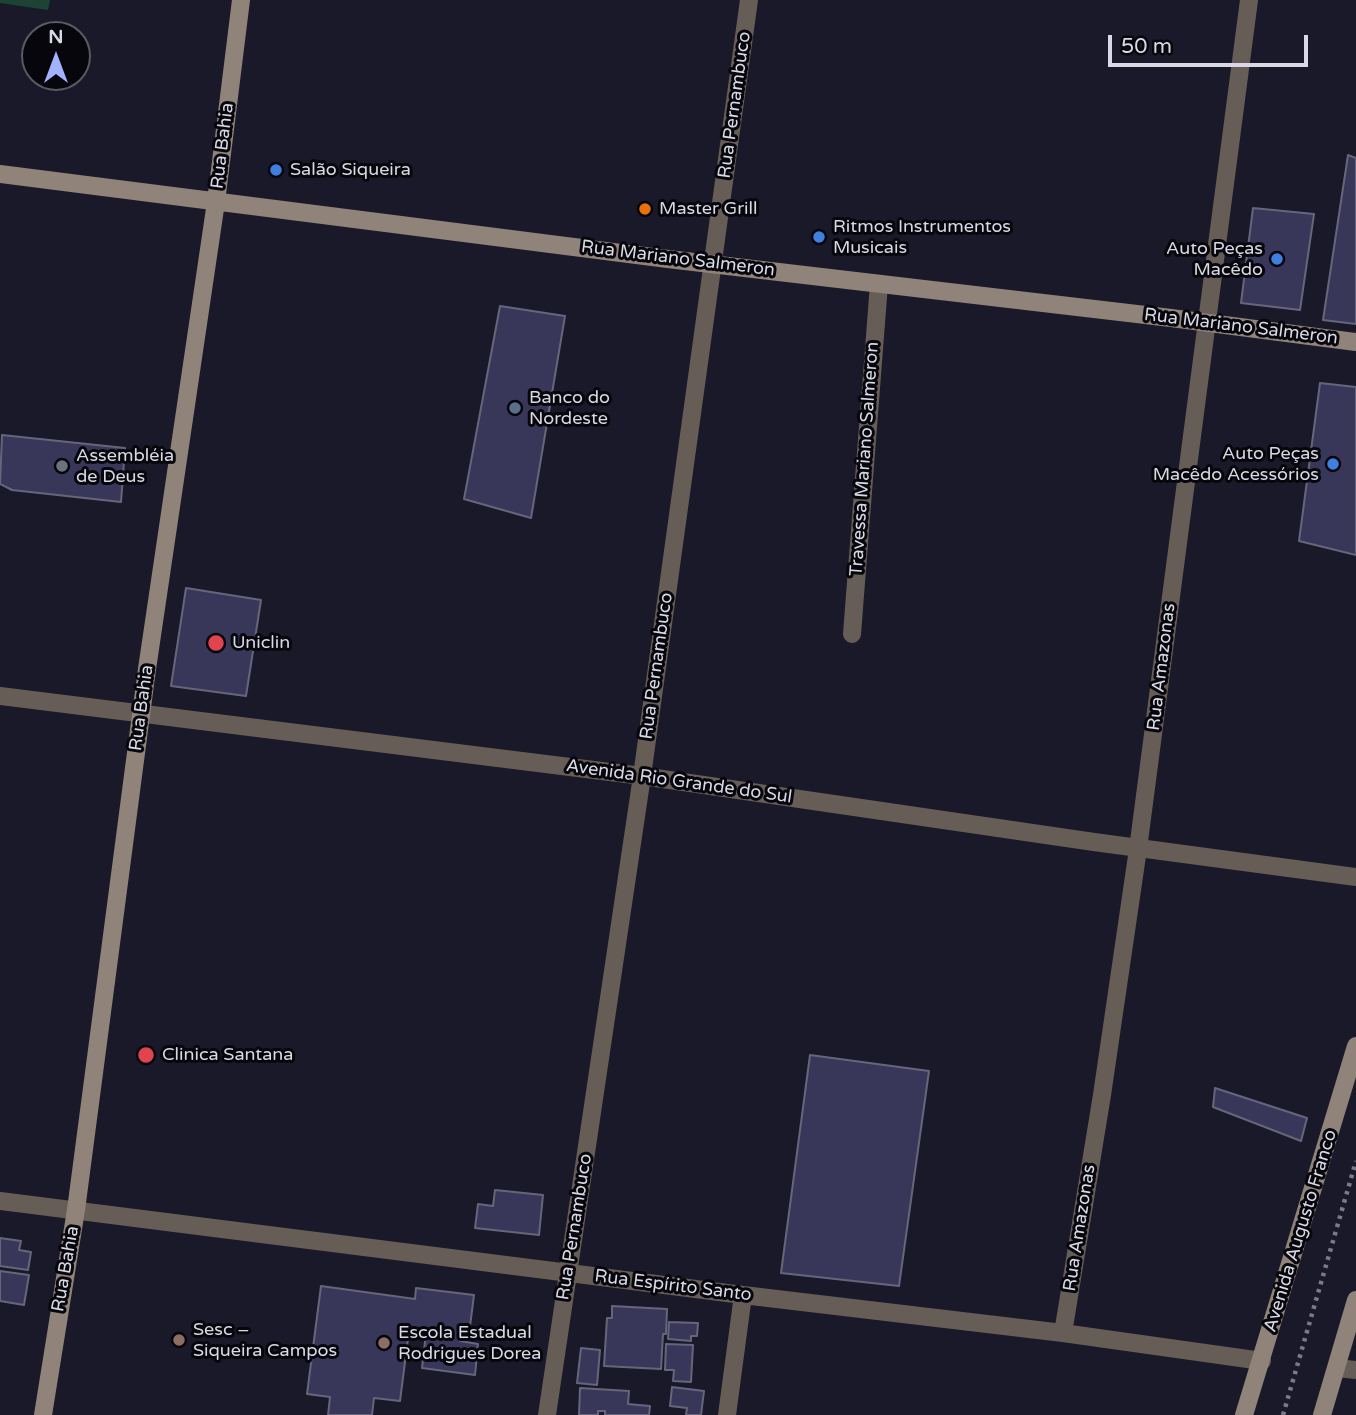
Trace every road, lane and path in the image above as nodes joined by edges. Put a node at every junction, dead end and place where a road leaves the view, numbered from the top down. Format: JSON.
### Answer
{"nodes":[{"id":1,"x":241,"y":0,"type":"edge"},
{"id":2,"x":749,"y":0,"type":"edge"},
{"id":3,"x":1250,"y":0,"type":"edge"},
{"id":4,"x":0,"y":174,"type":"edge"},
{"id":5,"x":216,"y":202,"type":"junction"},
{"id":6,"x":712,"y":263,"type":"junction"},
{"id":7,"x":878,"y":284,"type":"junction"},
{"id":8,"x":1207,"y":322,"type":"junction"},
{"id":9,"x":1356,"y":342,"type":"edge"},
{"id":10,"x":852,"y":634,"type":"dead end"},
{"id":11,"x":0,"y":696,"type":"edge"},
{"id":12,"x":141,"y":714,"type":"junction"},
{"id":13,"x":642,"y":776,"type":"junction"},
{"id":14,"x":1138,"y":849,"type":"junction"},
{"id":15,"x":1356,"y":877,"type":"edge"},
{"id":16,"x":1356,"y":1046,"type":"edge"},
{"id":17,"x":1356,"y":1161,"type":"edge"},
{"id":18,"x":0,"y":1200,"type":"edge"},
{"id":19,"x":76,"y":1210,"type":"junction"},
{"id":20,"x":567,"y":1272,"type":"junction"},
{"id":21,"x":743,"y":1295,"type":"junction"},
{"id":22,"x":1356,"y":1300,"type":"edge"},
{"id":23,"x":1063,"y":1333,"type":"junction"},
{"id":24,"x":1262,"y":1360,"type":"junction"},
{"id":25,"x":1337,"y":1368,"type":"junction"},
{"id":26,"x":1356,"y":1370,"type":"edge"},
{"id":27,"x":43,"y":1415,"type":"edge"},
{"id":28,"x":547,"y":1415,"type":"edge"},
{"id":29,"x":727,"y":1415,"type":"edge"},
{"id":30,"x":1244,"y":1415,"type":"edge"},
{"id":31,"x":1283,"y":1415,"type":"edge"},
{"id":32,"x":1322,"y":1415,"type":"edge"}],
"edges":[{"from":1,"to":5,"type":"main road","name":"Rua Bahia"},
{"from":2,"to":6,"type":"street","name":"Rua Pernambuco"},
{"from":3,"to":8,"type":"street","name":"Rua Amazonas"},
{"from":4,"to":5,"type":"main road","name":"Rua Mariano Salmeron"},
{"from":5,"to":6,"type":"main road","name":"Rua Mariano Salmeron"},
{"from":5,"to":12,"type":"main road","name":"Rua Bahia"},
{"from":6,"to":7,"type":"main road","name":"Rua Mariano Salmeron"},
{"from":6,"to":13,"type":"street","name":"Rua Pernambuco"},
{"from":7,"to":8,"type":"main road","name":"Rua Mariano Salmeron"},
{"from":7,"to":10,"type":"street","name":"Travessa Mariano Salmeron"},
{"from":8,"to":9,"type":"main road","name":"Rua Mariano Salmeron"},
{"from":8,"to":14,"type":"street","name":"Rua Amazonas"},
{"from":11,"to":12,"type":"street","name":"Avenida Rio Grande do Sul"},
{"from":12,"to":13,"type":"street","name":"Avenida Rio Grande do Sul"},
{"from":12,"to":19,"type":"main road","name":"Rua Bahia"},
{"from":13,"to":14,"type":"street","name":"Avenida Rio Grande do Sul"},
{"from":13,"to":20,"type":"street","name":"Rua Pernambuco"},
{"from":14,"to":15,"type":"street","name":"Avenida Rio Grande do Sul"},
{"from":14,"to":23,"type":"street","name":"Rua Amazonas"},
{"from":16,"to":24,"type":"main road","name":"Avenida Augusto Franco"},
{"from":17,"to":31,"type":"path"},
{"from":18,"to":19,"type":"street","name":"Rua Espírito Santo"},
{"from":19,"to":20,"type":"street","name":"Rua Espírito Santo"},
{"from":19,"to":27,"type":"main road","name":"Rua Bahia"},
{"from":20,"to":21,"type":"street","name":"Rua Espírito Santo"},
{"from":20,"to":28,"type":"street","name":"Rua Pernambuco"},
{"from":21,"to":23,"type":"street","name":"Rua Espírito Santo"},
{"from":21,"to":29,"type":"street"},
{"from":22,"to":25,"type":"main road"},
{"from":23,"to":24,"type":"street","name":"Rua Espírito Santo"},
{"from":24,"to":30,"type":"main road","name":"Avenida Augusto Franco"},
{"from":25,"to":26,"type":"street"},
{"from":25,"to":32,"type":"main road"}]}
